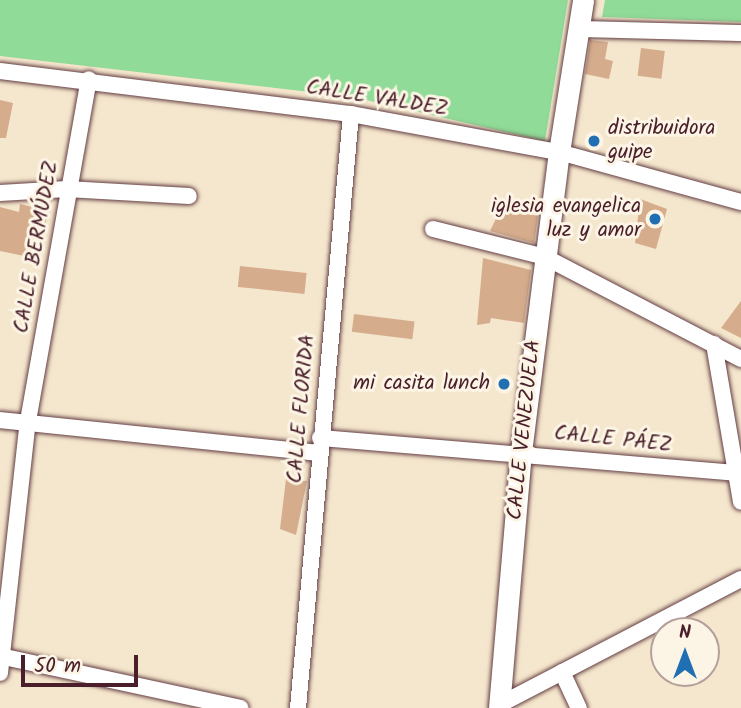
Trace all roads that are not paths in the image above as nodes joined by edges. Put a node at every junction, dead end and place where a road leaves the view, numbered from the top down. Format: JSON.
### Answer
{"nodes":[{"id":1,"x":583,"y":0,"type":"edge"},
{"id":2,"x":579,"y":29,"type":"junction"},
{"id":3,"x":741,"y":33,"type":"edge"},
{"id":4,"x":0,"y":71,"type":"edge"},
{"id":5,"x":89,"y":79,"type":"junction"},
{"id":6,"x":351,"y":114,"type":"junction"},
{"id":7,"x":559,"y":152,"type":"junction"},
{"id":8,"x":67,"y":189,"type":"junction"},
{"id":9,"x":0,"y":193,"type":"edge"},
{"id":10,"x":189,"y":196,"type":"dead end"},
{"id":11,"x":741,"y":202,"type":"edge"},
{"id":12,"x":433,"y":229,"type":"dead end"},
{"id":13,"x":545,"y":257,"type":"junction"},
{"id":14,"x":714,"y":344,"type":"junction"},
{"id":15,"x":741,"y":359,"type":"edge"},
{"id":16,"x":0,"y":419,"type":"edge"},
{"id":17,"x":28,"y":421,"type":"junction"},
{"id":18,"x":319,"y":445,"type":"junction"},
{"id":19,"x":521,"y":452,"type":"junction"},
{"id":20,"x":734,"y":473,"type":"junction"},
{"id":21,"x":741,"y":502,"type":"edge"},
{"id":22,"x":741,"y":579,"type":"edge"},
{"id":23,"x":1,"y":662,"type":"edge"},
{"id":24,"x":562,"y":672,"type":"junction"},
{"id":25,"x":207,"y":705,"type":"edge"},
{"id":26,"x":499,"y":707,"type":"edge"},
{"id":27,"x":240,"y":708,"type":"edge"},
{"id":28,"x":298,"y":708,"type":"edge"},
{"id":29,"x":579,"y":708,"type":"edge"}],
"edges":[{"from":1,"to":2,"type":"street","name":"CALLE VENEZUELA"},
{"from":2,"to":3,"type":"street"},
{"from":2,"to":7,"type":"street","name":"CALLE VENEZUELA"},
{"from":4,"to":5,"type":"street","name":"CALLE VALDEZ"},
{"from":5,"to":6,"type":"street","name":"CALLE VALDEZ"},
{"from":5,"to":8,"type":"street","name":"CALLE BERMÚDEZ"},
{"from":6,"to":7,"type":"street","name":"CALLE VALDEZ"},
{"from":6,"to":18,"type":"street","name":"CALLE FLORIDA"},
{"from":7,"to":11,"type":"street","name":"CALLE VALDEZ"},
{"from":7,"to":13,"type":"street","name":"CALLE VENEZUELA"},
{"from":8,"to":9,"type":"street"},
{"from":8,"to":10,"type":"street"},
{"from":8,"to":17,"type":"street","name":"CALLE BERMÚDEZ"},
{"from":12,"to":13,"type":"street"},
{"from":13,"to":14,"type":"street"},
{"from":13,"to":19,"type":"street","name":"CALLE VENEZUELA"},
{"from":14,"to":15,"type":"street"},
{"from":14,"to":20,"type":"street"},
{"from":16,"to":17,"type":"street","name":"CALLE PÁEZ"},
{"from":17,"to":18,"type":"street","name":"CALLE PÁEZ"},
{"from":17,"to":23,"type":"street","name":"CALLE BERMÚDEZ"},
{"from":18,"to":19,"type":"street","name":"CALLE PÁEZ"},
{"from":18,"to":28,"type":"street","name":"CALLE FLORIDA"},
{"from":19,"to":20,"type":"street","name":"CALLE PÁEZ"},
{"from":19,"to":26,"type":"street","name":"CALLE VENEZUELA"},
{"from":20,"to":21,"type":"street"},
{"from":22,"to":24,"type":"street"},
{"from":23,"to":25,"type":"street"},
{"from":24,"to":26,"type":"street"},
{"from":24,"to":29,"type":"street"},
{"from":25,"to":27,"type":"street"}]}
